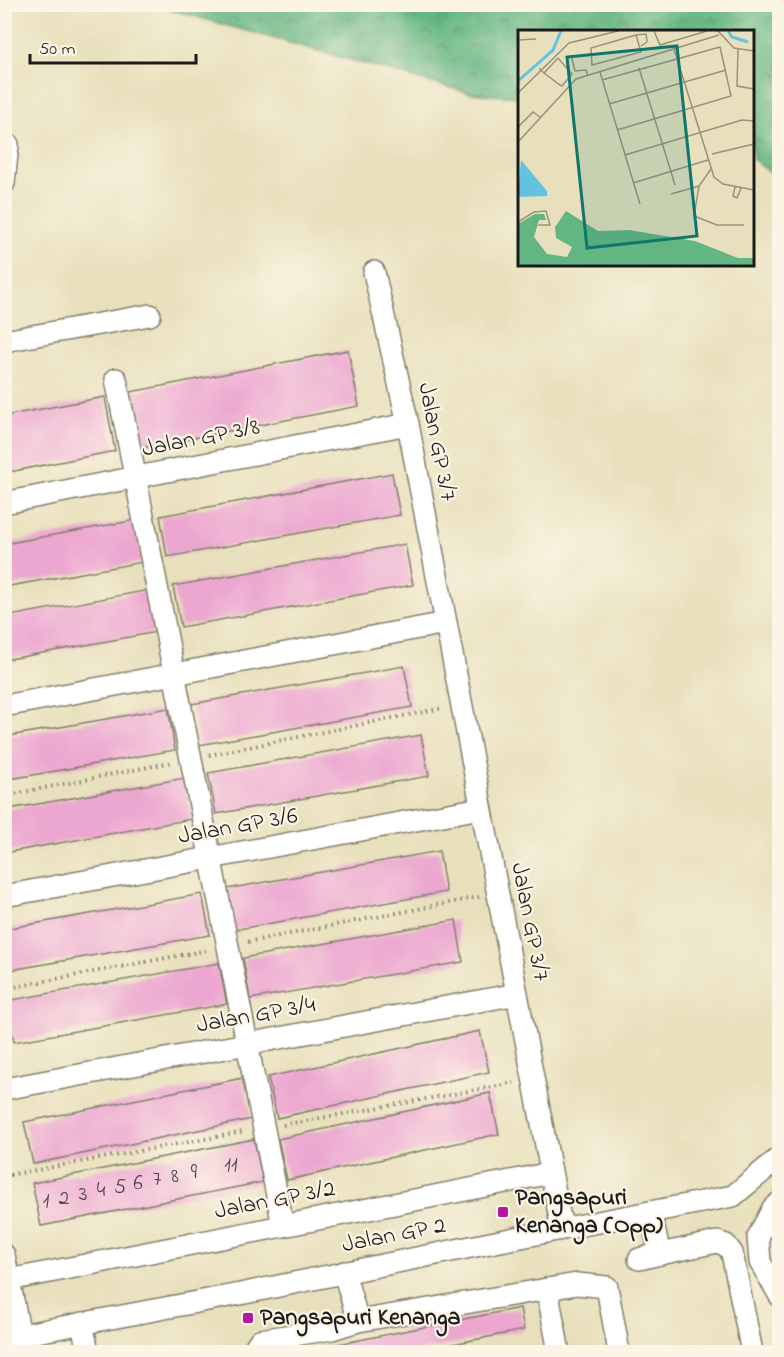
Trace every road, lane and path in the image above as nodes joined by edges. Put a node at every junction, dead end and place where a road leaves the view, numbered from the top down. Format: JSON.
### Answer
{"nodes":[{"id":1,"x":4,"y":142,"type":"edge"},
{"id":2,"x":4,"y":183,"type":"edge"},
{"id":3,"x":374,"y":272,"type":"dead end"},
{"id":4,"x":150,"y":315,"type":"dead end"},
{"id":5,"x":4,"y":341,"type":"edge"},
{"id":6,"x":116,"y":379,"type":"dead end"},
{"id":7,"x":408,"y":424,"type":"junction"},
{"id":8,"x":135,"y":478,"type":"junction"},
{"id":9,"x":4,"y":503,"type":"edge"},
{"id":10,"x":446,"y":623,"type":"junction"},
{"id":11,"x":174,"y":675,"type":"junction"},
{"id":12,"x":462,"y":705,"type":"junction"},
{"id":13,"x":4,"y":706,"type":"edge"},
{"id":14,"x":191,"y":759,"type":"junction"},
{"id":15,"x":4,"y":796,"type":"edge"},
{"id":16,"x":481,"y":808,"type":"junction"},
{"id":17,"x":210,"y":858,"type":"junction"},
{"id":18,"x":4,"y":896,"type":"edge"},
{"id":19,"x":517,"y":994,"type":"junction"},
{"id":20,"x":247,"y":1044,"type":"junction"},
{"id":21,"x":4,"y":1089,"type":"edge"},
{"id":22,"x":780,"y":1157,"type":"edge"},
{"id":23,"x":551,"y":1173,"type":"junction"},
{"id":24,"x":780,"y":1202,"type":"edge"},
{"id":25,"x":650,"y":1212,"type":"junction"},
{"id":26,"x":283,"y":1226,"type":"junction"},
{"id":27,"x":562,"y":1229,"type":"junction"},
{"id":28,"x":660,"y":1254,"type":"junction"},
{"id":29,"x":4,"y":1255,"type":"edge"},
{"id":30,"x":639,"y":1259,"type":"dead end"},
{"id":31,"x":344,"y":1272,"type":"junction"},
{"id":32,"x":7,"y":1280,"type":"edge"},
{"id":33,"x":547,"y":1288,"type":"junction"},
{"id":34,"x":780,"y":1296,"type":"edge"},
{"id":35,"x":358,"y":1321,"type":"junction"},
{"id":36,"x":82,"y":1323,"type":"junction"},
{"id":37,"x":12,"y":1337,"type":"edge"},
{"id":38,"x":88,"y":1353,"type":"edge"},
{"id":39,"x":252,"y":1353,"type":"edge"},
{"id":40,"x":559,"y":1353,"type":"edge"},
{"id":41,"x":619,"y":1353,"type":"edge"},
{"id":42,"x":752,"y":1353,"type":"edge"}],
"edges":[{"from":1,"to":2,"type":"street"},
{"from":3,"to":7,"type":"street","name":"Jalan GP 3/7"},
{"from":4,"to":5,"type":"street"},
{"from":6,"to":8,"type":"street"},
{"from":7,"to":8,"type":"street","name":"Jalan GP 3/8"},
{"from":7,"to":10,"type":"street","name":"Jalan GP 3/7"},
{"from":8,"to":9,"type":"street","name":"Jalan GP 3/8"},
{"from":8,"to":11,"type":"street"},
{"from":10,"to":11,"type":"street"},
{"from":10,"to":12,"type":"street","name":"Jalan GP 3/7"},
{"from":11,"to":13,"type":"street"},
{"from":11,"to":14,"type":"street"},
{"from":12,"to":14,"type":"path"},
{"from":12,"to":16,"type":"street","name":"Jalan GP 3/7"},
{"from":14,"to":15,"type":"path"},
{"from":14,"to":17,"type":"street"},
{"from":16,"to":17,"type":"street","name":"Jalan GP 3/6"},
{"from":16,"to":19,"type":"street","name":"Jalan GP 3/7"},
{"from":17,"to":18,"type":"street","name":"Jalan GP 3/6"},
{"from":17,"to":20,"type":"street"},
{"from":19,"to":20,"type":"street","name":"Jalan GP 3/4"},
{"from":19,"to":23,"type":"street","name":"Jalan GP 3/7"},
{"from":20,"to":21,"type":"street","name":"Jalan GP 3/4"},
{"from":20,"to":26,"type":"street"},
{"from":22,"to":25,"type":"street","name":"Jalan GP 2"},
{"from":23,"to":26,"type":"street","name":"Jalan GP 3/2"},
{"from":23,"to":27,"type":"street","name":"Jalan GP 3/7"},
{"from":24,"to":34,"type":"street"},
{"from":25,"to":27,"type":"street","name":"Jalan GP 2"},
{"from":25,"to":28,"type":"street"},
{"from":26,"to":32,"type":"street","name":"Jalan GP 3/2"},
{"from":27,"to":31,"type":"street","name":"Jalan GP 2"},
{"from":28,"to":30,"type":"street"},
{"from":28,"to":42,"type":"street"},
{"from":29,"to":32,"type":"street"},
{"from":31,"to":35,"type":"street"},
{"from":31,"to":36,"type":"street","name":"Jalan GP 2"},
{"from":32,"to":37,"type":"street"},
{"from":33,"to":35,"type":"street"},
{"from":33,"to":40,"type":"street"},
{"from":33,"to":41,"type":"street"},
{"from":35,"to":39,"type":"street"},
{"from":36,"to":37,"type":"street","name":"Jalan GP 2"},
{"from":36,"to":38,"type":"street"}]}
